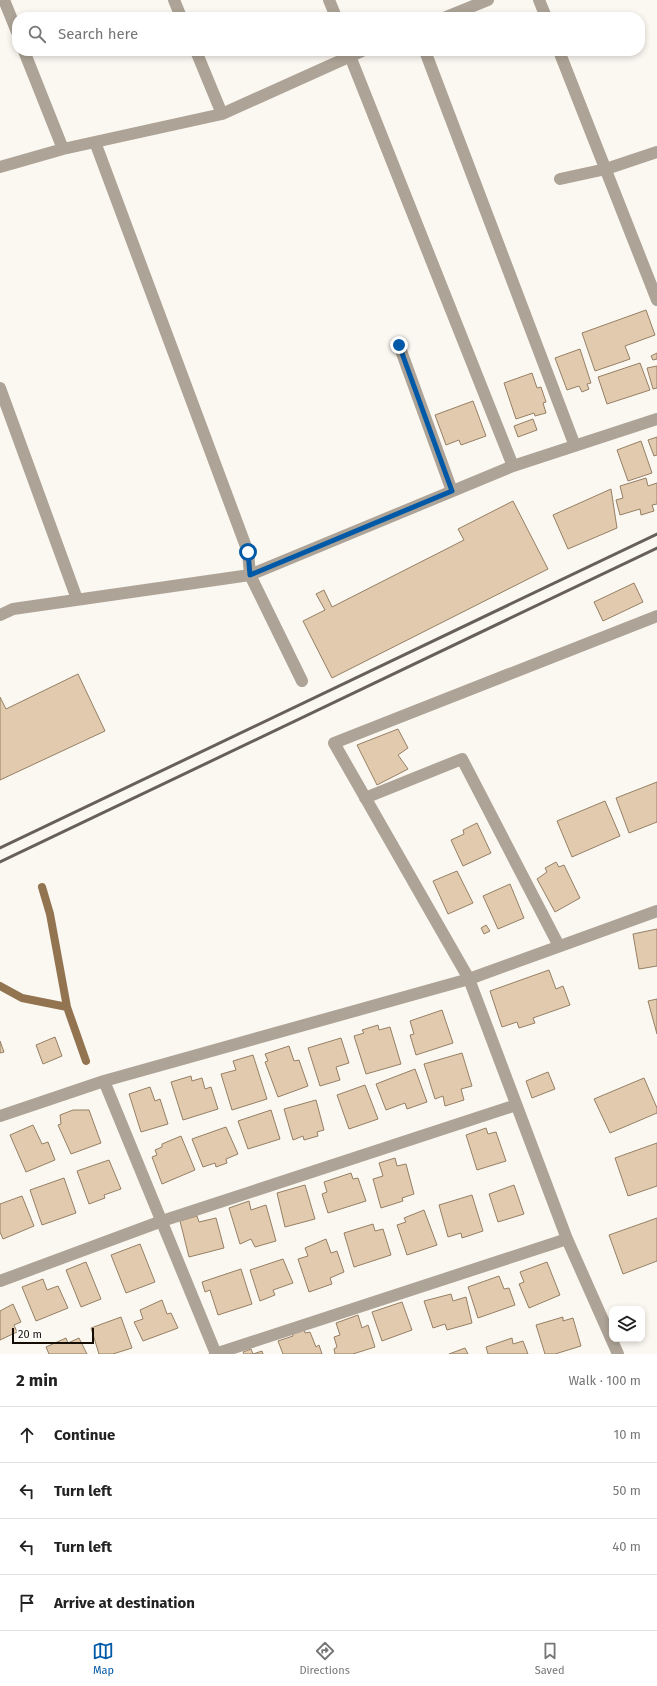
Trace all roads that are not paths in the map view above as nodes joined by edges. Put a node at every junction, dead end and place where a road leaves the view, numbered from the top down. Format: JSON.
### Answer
{"nodes":[{"id":1,"x":4,"y":0,"type":"edge"},
{"id":2,"x":174,"y":0,"type":"edge"},
{"id":3,"x":329,"y":0,"type":"edge"},
{"id":4,"x":488,"y":0,"type":"edge"},
{"id":5,"x":539,"y":0,"type":"edge"},
{"id":6,"x":469,"y":4,"type":"edge"},
{"id":7,"x":179,"y":12,"type":"edge"},
{"id":8,"x":334,"y":12,"type":"edge"},
{"id":9,"x":455,"y":12,"type":"edge"},
{"id":10,"x":544,"y":12,"type":"edge"},
{"id":11,"x":12,"y":20,"type":"edge"},
{"id":12,"x":26,"y":56,"type":"edge"},
{"id":13,"x":198,"y":56,"type":"edge"},
{"id":14,"x":343,"y":56,"type":"edge"},
{"id":15,"x":350,"y":56,"type":"edge"},
{"id":16,"x":427,"y":56,"type":"edge"},
{"id":17,"x":561,"y":56,"type":"edge"},
{"id":18,"x":222,"y":114,"type":"junction"},
{"id":19,"x":95,"y":142,"type":"junction"},
{"id":20,"x":63,"y":149,"type":"junction"},
{"id":21,"x":657,"y":152,"type":"edge"},
{"id":22,"x":0,"y":167,"type":"edge"},
{"id":23,"x":606,"y":169,"type":"junction"},
{"id":24,"x":560,"y":180,"type":"dead end"},
{"id":25,"x":657,"y":300,"type":"edge"},
{"id":26,"x":399,"y":345,"type":"dead end"},
{"id":27,"x":0,"y":388,"type":"edge"},
{"id":28,"x":657,"y":419,"type":"edge"},
{"id":29,"x":575,"y":446,"type":"junction"},
{"id":30,"x":514,"y":466,"type":"junction"},
{"id":31,"x":452,"y":491,"type":"junction"},
{"id":32,"x":250,"y":575,"type":"junction"},
{"id":33,"x":77,"y":599,"type":"junction"},
{"id":34,"x":0,"y":615,"type":"edge"},
{"id":35,"x":657,"y":616,"type":"edge"},
{"id":36,"x":302,"y":681,"type":"dead end"},
{"id":37,"x":365,"y":798,"type":"junction"},
{"id":38,"x":657,"y":911,"type":"edge"},
{"id":39,"x":560,"y":946,"type":"junction"},
{"id":40,"x":469,"y":979,"type":"junction"},
{"id":41,"x":104,"y":1081,"type":"junction"},
{"id":42,"x":516,"y":1105,"type":"junction"},
{"id":43,"x":0,"y":1116,"type":"edge"},
{"id":44,"x":162,"y":1221,"type":"junction"},
{"id":45,"x":568,"y":1239,"type":"junction"},
{"id":46,"x":0,"y":1281,"type":"edge"},
{"id":47,"x":216,"y":1354,"type":"edge"},
{"id":48,"x":618,"y":1354,"type":"edge"}],
"edges":[{"from":1,"to":11,"type":"street"},
{"from":2,"to":7,"type":"street"},
{"from":3,"to":8,"type":"street"},
{"from":4,"to":6,"type":"street"},
{"from":5,"to":10,"type":"street"},
{"from":6,"to":9,"type":"street"},
{"from":12,"to":20,"type":"street"},
{"from":13,"to":18,"type":"street"},
{"from":14,"to":18,"type":"street"},
{"from":15,"to":30,"type":"street"},
{"from":16,"to":29,"type":"street"},
{"from":17,"to":23,"type":"street"},
{"from":18,"to":19,"type":"street"},
{"from":19,"to":20,"type":"street"},
{"from":19,"to":32,"type":"street"},
{"from":20,"to":22,"type":"street"},
{"from":21,"to":23,"type":"street"},
{"from":23,"to":24,"type":"street"},
{"from":23,"to":25,"type":"street"},
{"from":26,"to":31,"type":"street"},
{"from":27,"to":33,"type":"street"},
{"from":28,"to":29,"type":"street"},
{"from":29,"to":30,"type":"street"},
{"from":30,"to":31,"type":"street"},
{"from":31,"to":32,"type":"street"},
{"from":32,"to":33,"type":"street"},
{"from":32,"to":36,"type":"street"},
{"from":33,"to":34,"type":"street"},
{"from":35,"to":37,"type":"street"},
{"from":37,"to":39,"type":"street"},
{"from":37,"to":40,"type":"street"},
{"from":38,"to":39,"type":"street"},
{"from":39,"to":40,"type":"street"},
{"from":40,"to":41,"type":"street"},
{"from":40,"to":42,"type":"street"},
{"from":41,"to":43,"type":"street"},
{"from":41,"to":44,"type":"street"},
{"from":42,"to":44,"type":"street"},
{"from":42,"to":45,"type":"street"},
{"from":44,"to":46,"type":"street"},
{"from":44,"to":47,"type":"street"},
{"from":45,"to":47,"type":"street"},
{"from":45,"to":48,"type":"street"}]}
